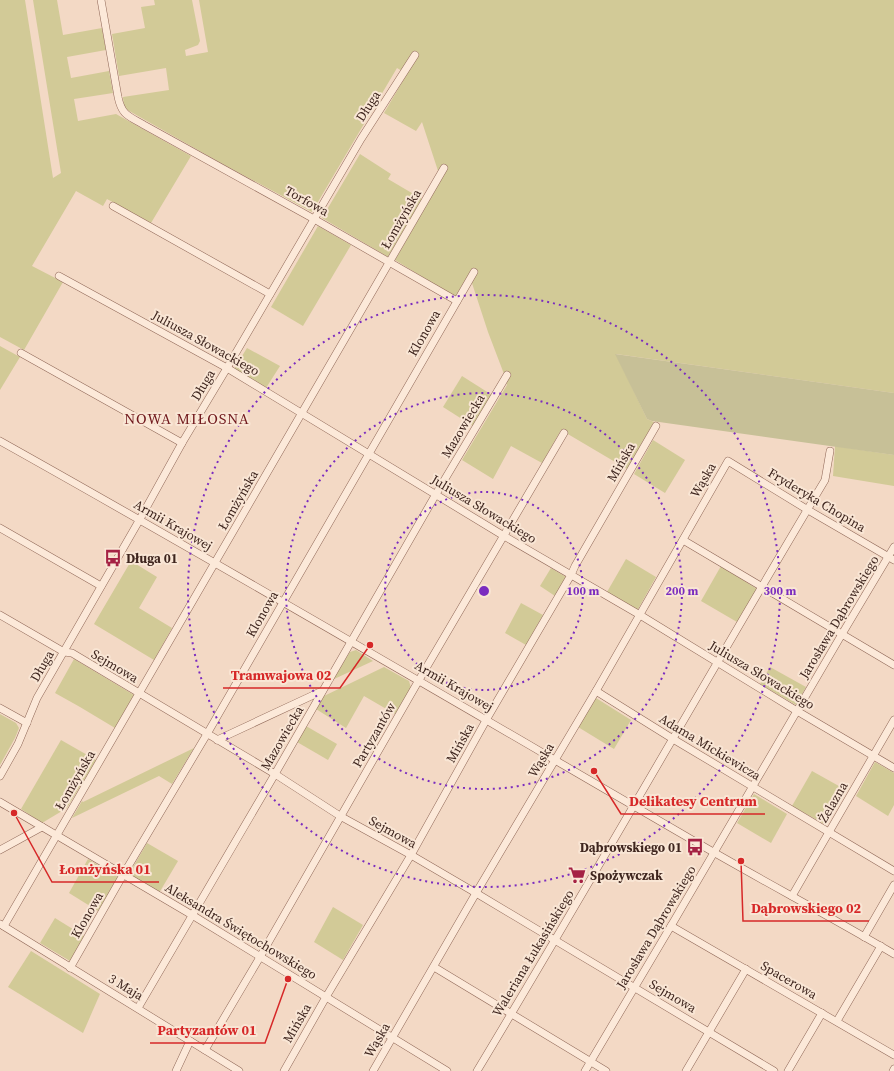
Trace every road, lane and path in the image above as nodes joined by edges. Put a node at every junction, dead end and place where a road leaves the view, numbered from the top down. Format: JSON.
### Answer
{"nodes":[{"id":1,"x":101,"y":0,"type":"edge"},
{"id":2,"x":415,"y":54,"type":"dead end"},
{"id":3,"x":444,"y":168,"type":"dead end"},
{"id":4,"x":113,"y":206,"type":"dead end"},
{"id":5,"x":314,"y":219,"type":"junction"},
{"id":6,"x":390,"y":262,"type":"junction"},
{"id":7,"x":474,"y":272,"type":"dead end"},
{"id":8,"x":59,"y":276,"type":"dead end"},
{"id":9,"x":270,"y":294,"type":"junction"},
{"id":10,"x":457,"y":301,"type":"junction"},
{"id":11,"x":21,"y":353,"type":"dead end"},
{"id":12,"x":227,"y":368,"type":"junction"},
{"id":13,"x":508,"y":375,"type":"dead end"},
{"id":14,"x":302,"y":413,"type":"junction"},
{"id":15,"x":656,"y":426,"type":"dead end"},
{"id":16,"x":564,"y":433,"type":"dead end"},
{"id":17,"x":0,"y":441,"type":"edge"},
{"id":18,"x":182,"y":443,"type":"junction"},
{"id":19,"x":830,"y":451,"type":"dead end"},
{"id":20,"x":368,"y":454,"type":"junction"},
{"id":21,"x":728,"y":461,"type":"joint"},
{"id":22,"x":436,"y":494,"type":"junction"},
{"id":23,"x":808,"y":510,"type":"junction"},
{"id":24,"x":140,"y":519,"type":"junction"},
{"id":25,"x":0,"y":528,"type":"edge"},
{"id":26,"x":504,"y":536,"type":"junction"},
{"id":27,"x":683,"y":540,"type":"junction"},
{"id":28,"x":894,"y":547,"type":"edge"},
{"id":29,"x":891,"y":558,"type":"edge"},
{"id":30,"x":215,"y":563,"type":"junction"},
{"id":31,"x":572,"y":575,"type":"junction"},
{"id":32,"x":101,"y":586,"type":"junction"},
{"id":33,"x":762,"y":587,"type":"junction"},
{"id":34,"x":283,"y":601,"type":"junction"},
{"id":35,"x":0,"y":615,"type":"edge"},
{"id":36,"x":640,"y":615,"type":"junction"},
{"id":37,"x":842,"y":634,"type":"junction"},
{"id":38,"x":352,"y":641,"type":"junction"},
{"id":39,"x":64,"y":652,"type":"junction"},
{"id":40,"x":718,"y":662,"type":"junction"},
{"id":41,"x":894,"y":665,"type":"edge"},
{"id":42,"x":419,"y":680,"type":"junction"},
{"id":43,"x":322,"y":691,"type":"junction"},
{"id":44,"x":596,"y":691,"type":"junction"},
{"id":45,"x":138,"y":694,"type":"junction"},
{"id":46,"x":0,"y":708,"type":"edge"},
{"id":47,"x":797,"y":711,"type":"junction"},
{"id":48,"x":487,"y":719,"type":"junction"},
{"id":49,"x":894,"y":720,"type":"edge"},
{"id":50,"x":26,"y":723,"type":"junction"},
{"id":51,"x":207,"y":734,"type":"junction"},
{"id":52,"x":673,"y":739,"type":"junction"},
{"id":53,"x":217,"y":740,"type":"junction"},
{"id":54,"x":873,"y":756,"type":"junction"},
{"id":55,"x":555,"y":760,"type":"junction"},
{"id":56,"x":894,"y":768,"type":"edge"},
{"id":57,"x":275,"y":774,"type":"junction"},
{"id":58,"x":0,"y":776,"type":"edge"},
{"id":59,"x":752,"y":786,"type":"junction"},
{"id":60,"x":0,"y":802,"type":"edge"},
{"id":61,"x":635,"y":806,"type":"junction"},
{"id":62,"x":340,"y":816,"type":"junction"},
{"id":63,"x":42,"y":827,"type":"junction"},
{"id":64,"x":829,"y":832,"type":"junction"},
{"id":65,"x":57,"y":835,"type":"junction"},
{"id":66,"x":0,"y":850,"type":"edge"},
{"id":67,"x":714,"y":852,"type":"junction"},
{"id":68,"x":411,"y":855,"type":"junction"},
{"id":69,"x":894,"y":871,"type":"edge"},
{"id":70,"x":123,"y":875,"type":"junction"},
{"id":71,"x":894,"y":885,"type":"edge"},
{"id":72,"x":476,"y":893,"type":"junction"},
{"id":73,"x":792,"y":896,"type":"junction"},
{"id":74,"x":192,"y":915,"type":"junction"},
{"id":75,"x":2,"y":925,"type":"edge"},
{"id":76,"x":671,"y":926,"type":"junction"},
{"id":77,"x":864,"y":937,"type":"junction"},
{"id":78,"x":555,"y":940,"type":"junction"},
{"id":79,"x":881,"y":946,"type":"junction"},
{"id":80,"x":894,"y":954,"type":"edge"},
{"id":81,"x":260,"y":957,"type":"junction"},
{"id":82,"x":434,"y":967,"type":"junction"},
{"id":83,"x":70,"y":968,"type":"junction"},
{"id":84,"x":746,"y":970,"type":"junction"},
{"id":85,"x":634,"y":987,"type":"junction"},
{"id":86,"x":326,"y":997,"type":"junction"},
{"id":87,"x":138,"y":1008,"type":"junction"},
{"id":88,"x":822,"y":1013,"type":"junction"},
{"id":89,"x":511,"y":1014,"type":"junction"},
{"id":90,"x":836,"y":1021,"type":"junction"},
{"id":91,"x":710,"y":1032,"type":"junction"},
{"id":92,"x":392,"y":1038,"type":"junction"},
{"id":93,"x":190,"y":1041,"type":"junction"},
{"id":94,"x":205,"y":1050,"type":"junction"},
{"id":95,"x":894,"y":1054,"type":"edge"},
{"id":96,"x":591,"y":1061,"type":"junction"},
{"id":97,"x":176,"y":1071,"type":"edge"},
{"id":98,"x":239,"y":1071,"type":"edge"},
{"id":99,"x":284,"y":1071,"type":"edge"},
{"id":100,"x":373,"y":1071,"type":"edge"},
{"id":101,"x":446,"y":1071,"type":"edge"},
{"id":102,"x":477,"y":1071,"type":"edge"},
{"id":103,"x":585,"y":1071,"type":"edge"},
{"id":104,"x":606,"y":1071,"type":"edge"},
{"id":105,"x":686,"y":1071,"type":"edge"},
{"id":106,"x":774,"y":1071,"type":"edge"},
{"id":107,"x":788,"y":1071,"type":"edge"}],
"edges":[{"from":1,"to":5,"type":"street","name":"Torfowa"},
{"from":2,"to":5,"type":"street","name":"Długa"},
{"from":3,"to":6,"type":"street","name":"Łomżyńska"},
{"from":4,"to":9,"type":"street"},
{"from":5,"to":6,"type":"street","name":"Torfowa"},
{"from":5,"to":9,"type":"street","name":"Długa"},
{"from":6,"to":10,"type":"street","name":"Torfowa"},
{"from":6,"to":14,"type":"street","name":"Łomżyńska"},
{"from":7,"to":10,"type":"street","name":"Klonowa"},
{"from":8,"to":12,"type":"street","name":"Juliusza Słowackiego"},
{"from":9,"to":12,"type":"street","name":"Długa"},
{"from":10,"to":20,"type":"street","name":"Klonowa"},
{"from":11,"to":18,"type":"street"},
{"from":12,"to":14,"type":"street","name":"Juliusza Słowackiego"},
{"from":12,"to":18,"type":"street","name":"Długa"},
{"from":13,"to":22,"type":"street","name":"Mazowiecka"},
{"from":14,"to":20,"type":"street","name":"Juliusza Słowackiego"},
{"from":14,"to":30,"type":"street","name":"Łomżyńska"},
{"from":15,"to":31,"type":"street","name":"Mińska"},
{"from":16,"to":26,"type":"street","name":"Partyzantów"},
{"from":17,"to":24,"type":"street","name":"Armii Krajowej"},
{"from":18,"to":24,"type":"street","name":"Długa"},
{"from":19,"to":23,"type":"street","name":"Waleriana Łukasińskiego"},
{"from":20,"to":22,"type":"street","name":"Juliusza Słowackiego"},
{"from":20,"to":34,"type":"street","name":"Klonowa"},
{"from":21,"to":23,"type":"street","name":"Fryderyka Chopina"},
{"from":21,"to":27,"type":"street","name":"Wąska"},
{"from":22,"to":26,"type":"street","name":"Juliusza Słowackiego"},
{"from":22,"to":38,"type":"street","name":"Mazowiecka"},
{"from":23,"to":29,"type":"street","name":"Fryderyka Chopina"},
{"from":23,"to":33,"type":"street","name":"Waleriana Łukasińskiego"},
{"from":24,"to":30,"type":"street","name":"Armii Krajowej"},
{"from":24,"to":32,"type":"street","name":"Długa"},
{"from":25,"to":32,"type":"street"},
{"from":26,"to":31,"type":"street","name":"Juliusza Słowackiego"},
{"from":26,"to":42,"type":"street","name":"Partyzantów"},
{"from":27,"to":33,"type":"street"},
{"from":27,"to":36,"type":"street","name":"Wąska"},
{"from":28,"to":29,"type":"street","name":"Jarosława Dąbrowskiego"},
{"from":29,"to":37,"type":"street","name":"Jarosława Dąbrowskiego"},
{"from":30,"to":34,"type":"street","name":"Armii Krajowej"},
{"from":30,"to":45,"type":"street","name":"Łomżyńska"},
{"from":31,"to":36,"type":"street","name":"Juliusza Słowackiego"},
{"from":31,"to":48,"type":"street","name":"Mińska"},
{"from":32,"to":39,"type":"street","name":"Długa"},
{"from":33,"to":37,"type":"street"},
{"from":33,"to":40,"type":"street","name":"Waleriana Łukasińskiego"},
{"from":34,"to":38,"type":"street","name":"Armii Krajowej"},
{"from":34,"to":51,"type":"street","name":"Klonowa"},
{"from":35,"to":39,"type":"street","name":"Sejmowa"},
{"from":36,"to":40,"type":"street","name":"Juliusza Słowackiego"},
{"from":36,"to":44,"type":"street","name":"Wąska"},
{"from":37,"to":41,"type":"street"},
{"from":37,"to":47,"type":"street","name":"Jarosława Dąbrowskiego"},
{"from":38,"to":42,"type":"street","name":"Armii Krajowej"},
{"from":38,"to":43,"type":"street","name":"Mazowiecka"},
{"from":39,"to":45,"type":"street","name":"Sejmowa"},
{"from":39,"to":50,"type":"street","name":"Długa"},
{"from":40,"to":47,"type":"street","name":"Juliusza Słowackiego"},
{"from":40,"to":52,"type":"street","name":"Waleriana Łukasińskiego"},
{"from":42,"to":48,"type":"street","name":"Armii Krajowej"},
{"from":42,"to":62,"type":"street","name":"Partyzantów"},
{"from":43,"to":53,"type":"street"},
{"from":43,"to":57,"type":"street","name":"Mazowiecka"},
{"from":44,"to":52,"type":"street","name":"Adama Mickiewicza"},
{"from":44,"to":55,"type":"street","name":"Wąska"},
{"from":45,"to":51,"type":"street","name":"Sejmowa"},
{"from":45,"to":65,"type":"street","name":"Łomżyńska"},
{"from":46,"to":50,"type":"street"},
{"from":47,"to":54,"type":"street","name":"Juliusza Słowackiego"},
{"from":47,"to":59,"type":"street","name":"Jarosława Dąbrowskiego"},
{"from":48,"to":55,"type":"street","name":"Armii Krajowej"},
{"from":48,"to":68,"type":"street","name":"Mińska"},
{"from":49,"to":54,"type":"street","name":"Żelazna"},
{"from":50,"to":58,"type":"street","name":"Długa"},
{"from":51,"to":53,"type":"street","name":"Sejmowa"},
{"from":51,"to":70,"type":"street","name":"Klonowa"},
{"from":52,"to":59,"type":"street","name":"Adama Mickiewicza"},
{"from":52,"to":61,"type":"street","name":"Waleriana Łukasińskiego"},
{"from":53,"to":57,"type":"street","name":"Sejmowa"},
{"from":54,"to":56,"type":"street","name":"Juliusza Słowackiego"},
{"from":54,"to":64,"type":"street","name":"Żelazna"},
{"from":55,"to":61,"type":"street","name":"Armii Krajowej"},
{"from":55,"to":72,"type":"street","name":"Wąska"},
{"from":57,"to":62,"type":"street","name":"Sejmowa"},
{"from":57,"to":74,"type":"street","name":"Mazowiecka"},
{"from":59,"to":64,"type":"street","name":"Adama Mickiewicza"},
{"from":59,"to":67,"type":"street","name":"Jarosława Dąbrowskiego"},
{"from":60,"to":63,"type":"street","name":"Aleksandra Świętochowskiego"},
{"from":61,"to":67,"type":"street","name":"Armii Krajowej"},
{"from":61,"to":78,"type":"street","name":"Waleriana Łukasińskiego"},
{"from":62,"to":68,"type":"street","name":"Sejmowa"},
{"from":62,"to":81,"type":"street","name":"Partyzantów"},
{"from":63,"to":65,"type":"street","name":"Aleksandra Świętochowskiego"},
{"from":63,"to":66,"type":"street"},
{"from":64,"to":69,"type":"street","name":"Adama Mickiewicza"},
{"from":64,"to":73,"type":"street","name":"Żelazna"},
{"from":65,"to":70,"type":"street","name":"Aleksandra Świętochowskiego"},
{"from":65,"to":75,"type":"street","name":"Łomżyńska"},
{"from":67,"to":73,"type":"street","name":"Armii Krajowej"},
{"from":67,"to":76,"type":"street","name":"Jarosława Dąbrowskiego"},
{"from":68,"to":72,"type":"street","name":"Sejmowa"},
{"from":68,"to":86,"type":"street","name":"Mińska"},
{"from":70,"to":74,"type":"street","name":"Aleksandra Świętochowskiego"},
{"from":70,"to":83,"type":"street","name":"Klonowa"},
{"from":71,"to":77,"type":"street"},
{"from":72,"to":78,"type":"street","name":"Sejmowa"},
{"from":72,"to":82,"type":"street","name":"Wąska"},
{"from":73,"to":77,"type":"street","name":"Armii Krajowej"},
{"from":74,"to":81,"type":"street","name":"Aleksandra Świętochowskiego"},
{"from":74,"to":87,"type":"street","name":"Mazowiecka"},
{"from":75,"to":83,"type":"street","name":"3 Maja"},
{"from":76,"to":84,"type":"street","name":"Spacerowa"},
{"from":76,"to":85,"type":"street","name":"Jarosława Dąbrowskiego"},
{"from":77,"to":79,"type":"street","name":"Armii Krajowej"},
{"from":78,"to":85,"type":"street","name":"Sejmowa"},
{"from":78,"to":89,"type":"street","name":"Waleriana Łukasińskiego"},
{"from":79,"to":80,"type":"street","name":"Armii Krajowej"},
{"from":79,"to":90,"type":"street"},
{"from":81,"to":86,"type":"street","name":"Aleksandra Świętochowskiego"},
{"from":81,"to":94,"type":"street","name":"Partyzantów"},
{"from":82,"to":89,"type":"street"},
{"from":82,"to":92,"type":"street","name":"Wąska"},
{"from":83,"to":87,"type":"street","name":"3 Maja"},
{"from":84,"to":88,"type":"street","name":"Spacerowa"},
{"from":84,"to":91,"type":"street"},
{"from":85,"to":91,"type":"street","name":"Sejmowa"},
{"from":85,"to":96,"type":"street","name":"Jarosława Dąbrowskiego"},
{"from":86,"to":92,"type":"street","name":"Aleksandra Świętochowskiego"},
{"from":86,"to":99,"type":"street","name":"Mińska"},
{"from":87,"to":93,"type":"street","name":"3 Maja"},
{"from":88,"to":90,"type":"street","name":"Spacerowa"},
{"from":88,"to":107,"type":"street"},
{"from":89,"to":96,"type":"street"},
{"from":89,"to":102,"type":"street","name":"Waleriana Łukasińskiego"},
{"from":90,"to":95,"type":"street","name":"Spacerowa"},
{"from":91,"to":105,"type":"street"},
{"from":91,"to":106,"type":"street","name":"Sejmowa"},
{"from":92,"to":100,"type":"street","name":"Wąska"},
{"from":92,"to":101,"type":"street","name":"Aleksandra Świętochowskiego"},
{"from":93,"to":94,"type":"street","name":"3 Maja"},
{"from":93,"to":97,"type":"street"},
{"from":94,"to":98,"type":"street","name":"3 Maja"},
{"from":96,"to":103,"type":"street","name":"Jarosława Dąbrowskiego"},
{"from":96,"to":104,"type":"street"}]}
